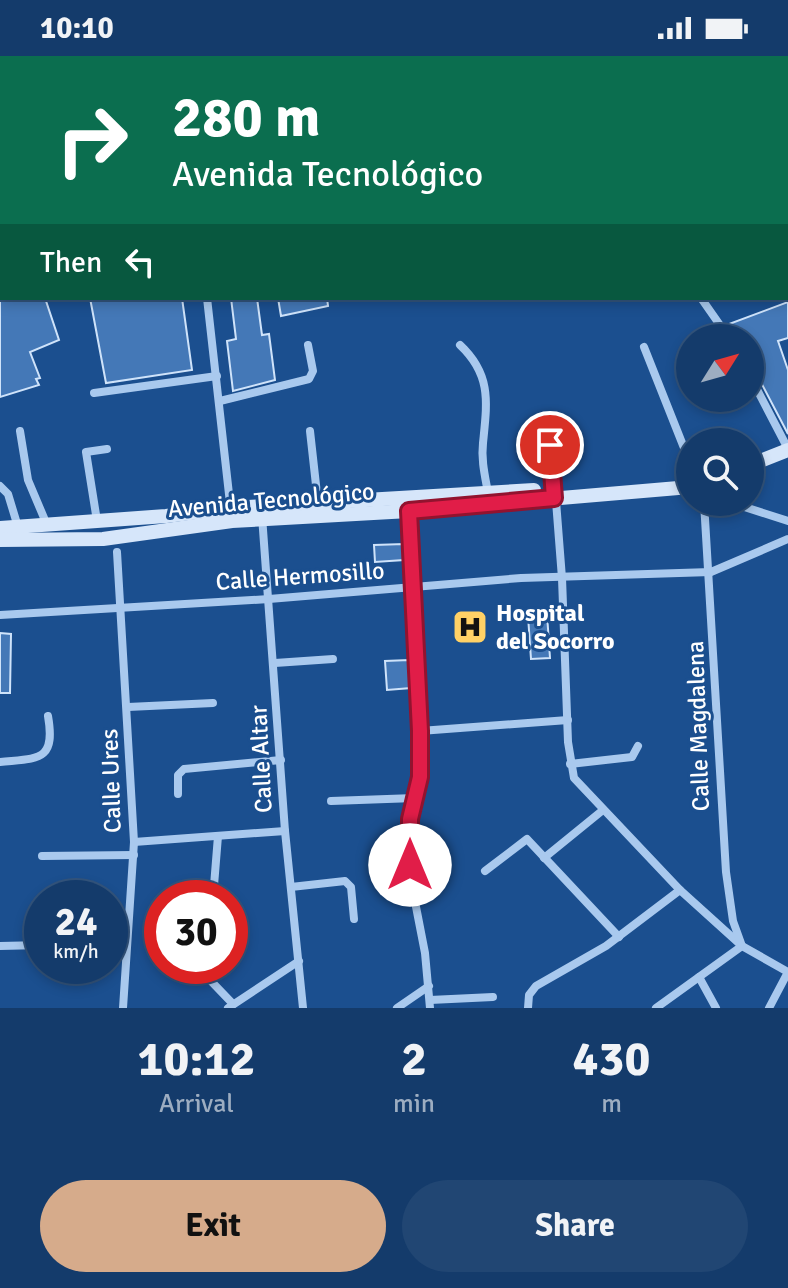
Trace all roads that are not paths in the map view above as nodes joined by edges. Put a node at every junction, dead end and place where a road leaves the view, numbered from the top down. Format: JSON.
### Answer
{"nodes":[{"id":1,"x":207,"y":300,"type":"edge"},
{"id":2,"x":702,"y":300,"type":"edge"},
{"id":3,"x":719,"y":324,"type":"edge"},
{"id":4,"x":308,"y":345,"type":"dead end"},
{"id":5,"x":460,"y":345,"type":"dead end"},
{"id":6,"x":644,"y":347,"type":"dead end"},
{"id":7,"x":217,"y":376,"type":"junction"},
{"id":8,"x":94,"y":393,"type":"dead end"},
{"id":9,"x":220,"y":401,"type":"junction"},
{"id":10,"x":764,"y":403,"type":"edge"},
{"id":11,"x":550,"y":424,"type":"dead end"},
{"id":12,"x":20,"y":431,"type":"dead end"},
{"id":13,"x":310,"y":431,"type":"dead end"},
{"id":14,"x":676,"y":440,"type":"edge"},
{"id":15,"x":107,"y":449,"type":"dead end"},
{"id":16,"x":788,"y":450,"type":"edge"},
{"id":17,"x":764,"y":459,"type":"edge"},
{"id":18,"x":676,"y":480,"type":"edge"},
{"id":19,"x":0,"y":486,"type":"edge"},
{"id":20,"x":488,"y":493,"type":"junction"},
{"id":21,"x":553,"y":493,"type":"junction"},
{"id":22,"x":318,"y":503,"type":"junction"},
{"id":23,"x":409,"y":511,"type":"junction"},
{"id":24,"x":262,"y":513,"type":"junction"},
{"id":25,"x":764,"y":513,"type":"edge"},
{"id":26,"x":231,"y":514,"type":"junction"},
{"id":27,"x":705,"y":516,"type":"edge"},
{"id":28,"x":97,"y":521,"type":"junction"},
{"id":29,"x":788,"y":521,"type":"edge"},
{"id":30,"x":47,"y":525,"type":"junction"},
{"id":31,"x":18,"y":527,"type":"junction"},
{"id":32,"x":0,"y":528,"type":"edge"},
{"id":33,"x":788,"y":539,"type":"edge"},
{"id":34,"x":0,"y":540,"type":"edge"},
{"id":35,"x":117,"y":552,"type":"dead end"},
{"id":36,"x":711,"y":572,"type":"junction"},
{"id":37,"x":562,"y":578,"type":"junction"},
{"id":38,"x":413,"y":587,"type":"junction"},
{"id":39,"x":269,"y":599,"type":"junction"},
{"id":40,"x":121,"y":608,"type":"junction"},
{"id":41,"x":0,"y":615,"type":"edge"},
{"id":42,"x":333,"y":659,"type":"dead end"},
{"id":43,"x":275,"y":663,"type":"junction"},
{"id":44,"x":213,"y":703,"type":"dead end"},
{"id":45,"x":128,"y":707,"type":"junction"},
{"id":46,"x":48,"y":716,"type":"dead end"},
{"id":47,"x":568,"y":720,"type":"junction"},
{"id":48,"x":420,"y":731,"type":"junction"},
{"id":49,"x":638,"y":746,"type":"dead end"},
{"id":50,"x":281,"y":760,"type":"junction"},
{"id":51,"x":0,"y":762,"type":"edge"},
{"id":52,"x":570,"y":764,"type":"junction"},
{"id":53,"x":178,"y":794,"type":"dead end"},
{"id":54,"x":415,"y":798,"type":"junction"},
{"id":55,"x":331,"y":801,"type":"dead end"},
{"id":56,"x":603,"y":810,"type":"junction"},
{"id":57,"x":285,"y":831,"type":"junction"},
{"id":58,"x":218,"y":836,"type":"junction"},
{"id":59,"x":134,"y":842,"type":"junction"},
{"id":60,"x":134,"y":855,"type":"junction"},
{"id":61,"x":42,"y":856,"type":"dead end"},
{"id":62,"x":544,"y":858,"type":"junction"},
{"id":63,"x":485,"y":871,"type":"dead end"},
{"id":64,"x":214,"y":880,"type":"edge"},
{"id":65,"x":291,"y":887,"type":"junction"},
{"id":66,"x":680,"y":890,"type":"junction"},
{"id":67,"x":354,"y":919,"type":"dead end"},
{"id":68,"x":619,"y":937,"type":"junction"},
{"id":69,"x":24,"y":945,"type":"edge"},
{"id":70,"x":0,"y":946,"type":"edge"},
{"id":71,"x":742,"y":946,"type":"junction"},
{"id":72,"x":299,"y":961,"type":"junction"},
{"id":73,"x":788,"y":972,"type":"edge"},
{"id":74,"x":699,"y":977,"type":"junction"},
{"id":75,"x":213,"y":984,"type":"edge"},
{"id":76,"x":429,"y":986,"type":"junction"},
{"id":77,"x":493,"y":997,"type":"dead end"},
{"id":78,"x":430,"y":1004,"type":"edge"},
{"id":79,"x":230,"y":1006,"type":"edge"},
{"id":80,"x":123,"y":1008,"type":"edge"},
{"id":81,"x":303,"y":1008,"type":"edge"},
{"id":82,"x":397,"y":1008,"type":"edge"},
{"id":83,"x":528,"y":1008,"type":"edge"},
{"id":84,"x":656,"y":1008,"type":"edge"},
{"id":85,"x":716,"y":1008,"type":"edge"},
{"id":86,"x":769,"y":1008,"type":"edge"}],
"edges":[{"from":1,"to":7,"type":"street"},
{"from":2,"to":3,"type":"street"},
{"from":4,"to":9,"type":"street"},
{"from":5,"to":20,"type":"street"},
{"from":6,"to":14,"type":"street"},
{"from":7,"to":8,"type":"street"},
{"from":7,"to":9,"type":"street"},
{"from":9,"to":26,"type":"street"},
{"from":10,"to":16,"type":"street"},
{"from":11,"to":21,"type":"street"},
{"from":12,"to":30,"type":"street"},
{"from":13,"to":22,"type":"street"},
{"from":15,"to":28,"type":"street"},
{"from":16,"to":17,"type":"main road"},
{"from":18,"to":21,"type":"main road","name":"Avenida Tecnológico"},
{"from":19,"to":31,"type":"street"},
{"from":20,"to":21,"type":"main road","name":"Avenida Tecnológico"},
{"from":20,"to":22,"type":"main road","name":"Avenida Tecnológico"},
{"from":21,"to":23,"type":"main road","name":"Avenida Tecnológico"},
{"from":21,"to":37,"type":"street"},
{"from":22,"to":24,"type":"main road","name":"Avenida Tecnológico"},
{"from":23,"to":24,"type":"main road","name":"Avenida Tecnológico"},
{"from":23,"to":38,"type":"street"},
{"from":24,"to":26,"type":"main road","name":"Avenida Tecnológico"},
{"from":24,"to":39,"type":"street","name":"Calle Altar"},
{"from":25,"to":29,"type":"street"},
{"from":26,"to":28,"type":"main road","name":"Avenida Tecnológico"},
{"from":26,"to":34,"type":"main road","name":"Avenida Tecnológico"},
{"from":27,"to":36,"type":"street","name":"Calle Magdalena"},
{"from":28,"to":30,"type":"main road","name":"Avenida Tecnológico"},
{"from":30,"to":31,"type":"main road","name":"Avenida Tecnológico"},
{"from":31,"to":32,"type":"main road","name":"Avenida Tecnológico"},
{"from":33,"to":36,"type":"street","name":"Calle Hermosillo"},
{"from":35,"to":40,"type":"street","name":"Calle Ures"},
{"from":36,"to":37,"type":"street","name":"Calle Hermosillo"},
{"from":36,"to":71,"type":"street","name":"Calle Magdalena"},
{"from":37,"to":38,"type":"street","name":"Calle Hermosillo"},
{"from":37,"to":47,"type":"street"},
{"from":38,"to":39,"type":"street","name":"Calle Hermosillo"},
{"from":38,"to":48,"type":"street"},
{"from":39,"to":40,"type":"street","name":"Calle Hermosillo"},
{"from":39,"to":43,"type":"street","name":"Calle Altar"},
{"from":40,"to":41,"type":"street","name":"Calle Hermosillo"},
{"from":40,"to":45,"type":"street","name":"Calle Ures"},
{"from":42,"to":43,"type":"street"},
{"from":43,"to":50,"type":"street","name":"Calle Altar"},
{"from":44,"to":45,"type":"street"},
{"from":45,"to":59,"type":"street","name":"Calle Ures"},
{"from":46,"to":51,"type":"street"},
{"from":47,"to":48,"type":"street"},
{"from":47,"to":52,"type":"street"},
{"from":48,"to":54,"type":"street"},
{"from":49,"to":52,"type":"street"},
{"from":50,"to":53,"type":"street"},
{"from":50,"to":57,"type":"street","name":"Calle Altar"},
{"from":52,"to":56,"type":"street"},
{"from":54,"to":55,"type":"street"},
{"from":54,"to":76,"type":"street"},
{"from":56,"to":62,"type":"street"},
{"from":56,"to":66,"type":"street"},
{"from":57,"to":58,"type":"street"},
{"from":57,"to":65,"type":"street","name":"Calle Altar"},
{"from":58,"to":59,"type":"street"},
{"from":58,"to":64,"type":"street"},
{"from":59,"to":60,"type":"street","name":"Calle Ures"},
{"from":60,"to":61,"type":"street"},
{"from":60,"to":80,"type":"street","name":"Calle Ures"},
{"from":62,"to":63,"type":"street"},
{"from":62,"to":68,"type":"street"},
{"from":65,"to":67,"type":"street"},
{"from":65,"to":72,"type":"street","name":"Calle Altar"},
{"from":66,"to":68,"type":"street"},
{"from":66,"to":71,"type":"street"},
{"from":68,"to":83,"type":"street"},
{"from":69,"to":70,"type":"street"},
{"from":71,"to":73,"type":"street"},
{"from":71,"to":74,"type":"street"},
{"from":72,"to":79,"type":"street"},
{"from":72,"to":81,"type":"street","name":"Calle Altar"},
{"from":73,"to":86,"type":"street"},
{"from":74,"to":84,"type":"street"},
{"from":74,"to":85,"type":"street"},
{"from":75,"to":79,"type":"street"},
{"from":76,"to":78,"type":"street"},
{"from":76,"to":82,"type":"street"},
{"from":77,"to":78,"type":"street"}]}
